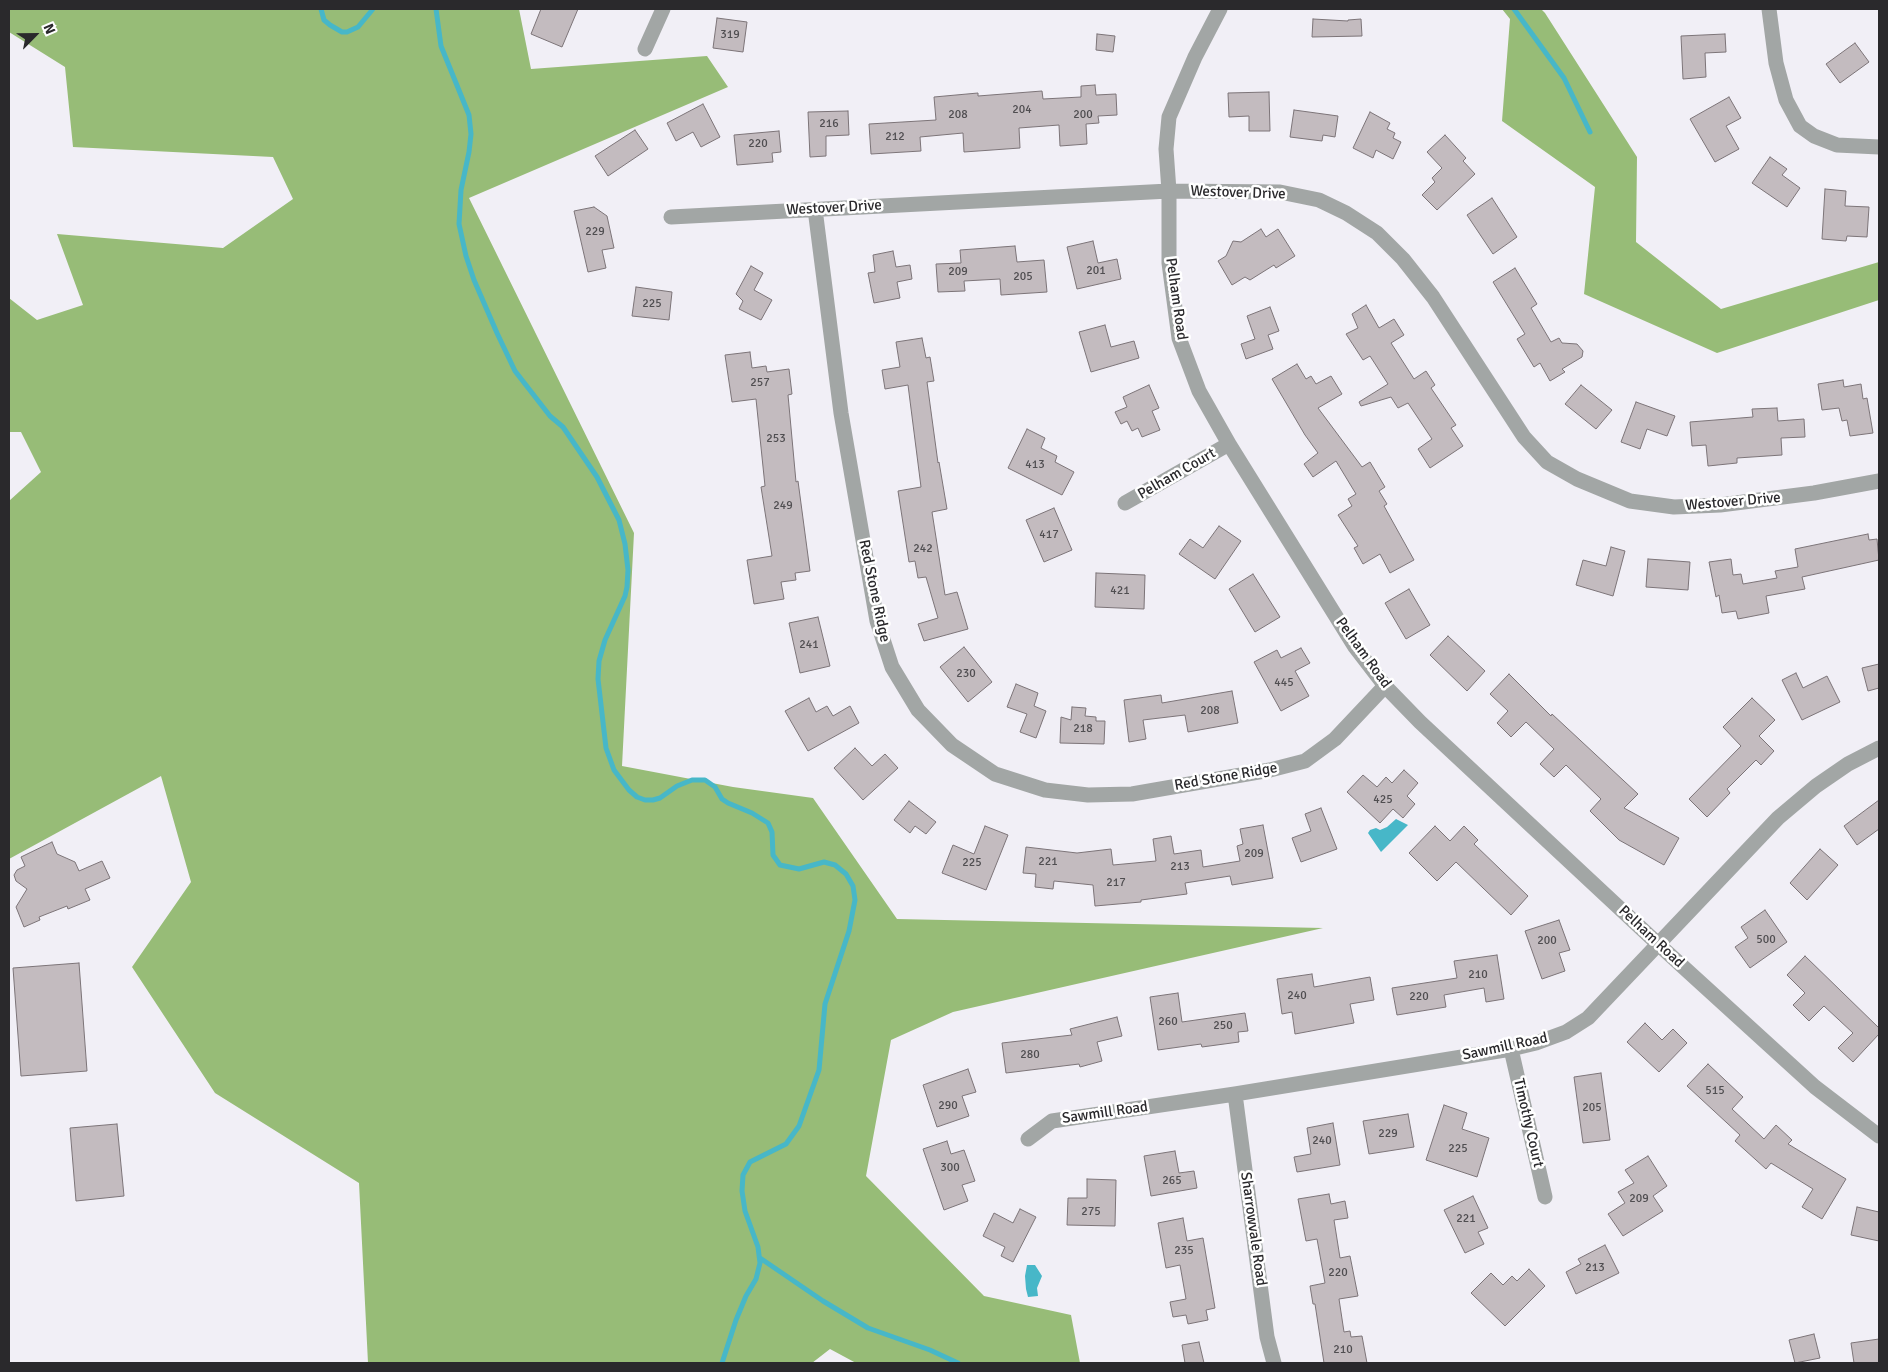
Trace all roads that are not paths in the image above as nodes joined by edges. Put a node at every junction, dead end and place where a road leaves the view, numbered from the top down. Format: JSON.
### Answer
{"nodes":[{"id":1,"x":662,"y":9,"type":"edge"},
{"id":2,"x":1220,"y":9,"type":"edge"},
{"id":3,"x":1769,"y":9,"type":"edge"},
{"id":4,"x":645,"y":49,"type":"dead end"},
{"id":5,"x":1879,"y":147,"type":"edge"},
{"id":6,"x":1169,"y":191,"type":"junction"},
{"id":7,"x":815,"y":209,"type":"junction"},
{"id":8,"x":671,"y":217,"type":"dead end"},
{"id":9,"x":1229,"y":444,"type":"junction"},
{"id":10,"x":1879,"y":481,"type":"edge"},
{"id":11,"x":1126,"y":503,"type":"dead end"},
{"id":12,"x":1385,"y":686,"type":"junction"},
{"id":13,"x":1879,"y":748,"type":"edge"},
{"id":14,"x":1658,"y":944,"type":"junction"},
{"id":15,"x":1512,"y":1049,"type":"junction"},
{"id":16,"x":1235,"y":1094,"type":"junction"},
{"id":17,"x":1879,"y":1136,"type":"edge"},
{"id":18,"x":1028,"y":1139,"type":"dead end"},
{"id":19,"x":1545,"y":1197,"type":"dead end"},
{"id":20,"x":1274,"y":1363,"type":"edge"}],
"edges":[{"from":1,"to":4,"type":"street"},
{"from":2,"to":6,"type":"street","name":"Pelham Road"},
{"from":3,"to":5,"type":"street"},
{"from":6,"to":7,"type":"street","name":"Westover Drive"},
{"from":6,"to":9,"type":"street","name":"Pelham Road"},
{"from":6,"to":10,"type":"street","name":"Westover Drive"},
{"from":7,"to":8,"type":"street","name":"Westover Drive"},
{"from":7,"to":12,"type":"street","name":"Red Stone Ridge"},
{"from":9,"to":11,"type":"street","name":"Pelham Court"},
{"from":9,"to":12,"type":"street","name":"Pelham Road"},
{"from":12,"to":14,"type":"street","name":"Pelham Road"},
{"from":13,"to":14,"type":"street","name":"Sawmill Road"},
{"from":14,"to":15,"type":"street","name":"Sawmill Road"},
{"from":14,"to":17,"type":"street","name":"Pelham Road"},
{"from":15,"to":16,"type":"street","name":"Sawmill Road"},
{"from":15,"to":19,"type":"street","name":"Timothy Court"},
{"from":16,"to":18,"type":"street","name":"Sawmill Road"},
{"from":16,"to":20,"type":"street","name":"Sharrowvale Road"}]}
